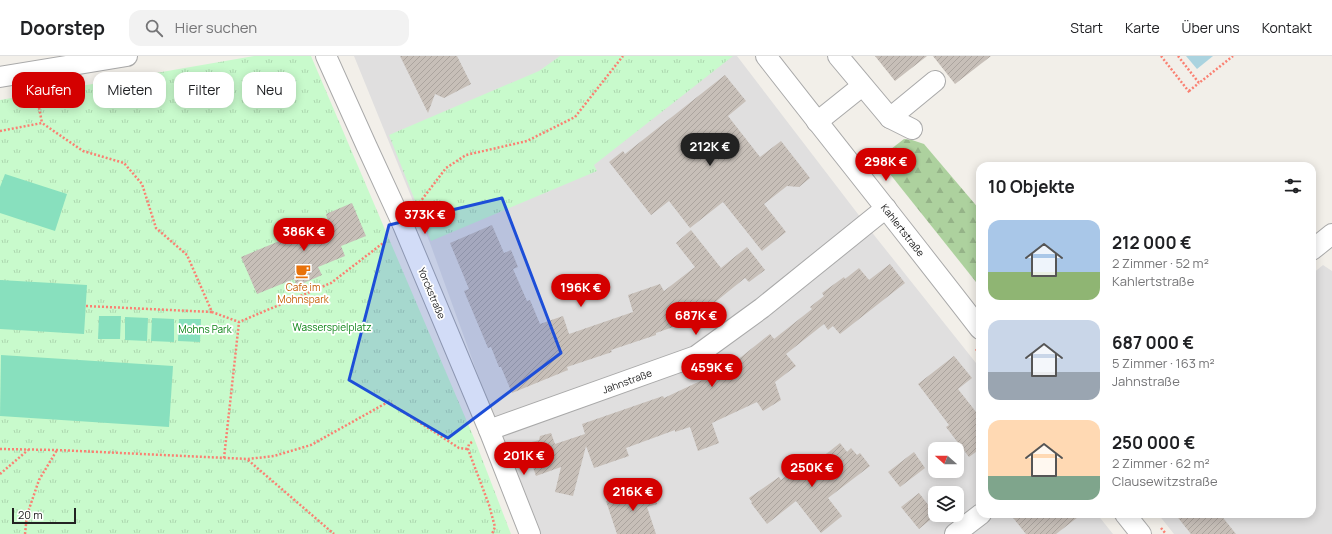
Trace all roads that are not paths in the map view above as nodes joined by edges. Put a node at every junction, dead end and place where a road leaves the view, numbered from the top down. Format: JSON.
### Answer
{"nodes":[{"id":1,"x":127,"y":56,"type":"edge"},
{"id":2,"x":326,"y":56,"type":"edge"},
{"id":3,"x":766,"y":56,"type":"edge"},
{"id":4,"x":838,"y":56,"type":"edge"},
{"id":5,"x":0,"y":77,"type":"edge"},
{"id":6,"x":935,"y":81,"type":"dead end"},
{"id":7,"x":862,"y":86,"type":"junction"},
{"id":8,"x":890,"y":118,"type":"junction"},
{"id":9,"x":816,"y":122,"type":"junction"},
{"id":10,"x":912,"y":129,"type":"dead end"},
{"id":11,"x":886,"y":208,"type":"junction"},
{"id":12,"x":1332,"y":234,"type":"edge"},
{"id":13,"x":1316,"y":247,"type":"edge"},
{"id":14,"x":976,"y":324,"type":"edge"},
{"id":15,"x":481,"y":436,"type":"junction"},
{"id":16,"x":976,"y":518,"type":"edge"},
{"id":17,"x":1129,"y":518,"type":"edge"},
{"id":18,"x":530,"y":534,"type":"edge"},
{"id":19,"x":955,"y":534,"type":"edge"},
{"id":20,"x":1142,"y":534,"type":"edge"}],
"edges":[{"from":1,"to":5,"type":"street"},
{"from":2,"to":15,"type":"street","name":"Yorckstraße"},
{"from":3,"to":9,"type":"street","name":"Kahlertstraße"},
{"from":4,"to":7,"type":"street"},
{"from":6,"to":8,"type":"street"},
{"from":7,"to":8,"type":"street"},
{"from":7,"to":9,"type":"street"},
{"from":8,"to":10,"type":"street"},
{"from":9,"to":11,"type":"street","name":"Kahlertstraße"},
{"from":11,"to":14,"type":"street","name":"Kahlertstraße"},
{"from":11,"to":15,"type":"street","name":"Jahnstraße"},
{"from":12,"to":13,"type":"street"},
{"from":15,"to":18,"type":"street","name":"Yorckstraße"},
{"from":16,"to":19,"type":"street"},
{"from":17,"to":20,"type":"street"}]}
